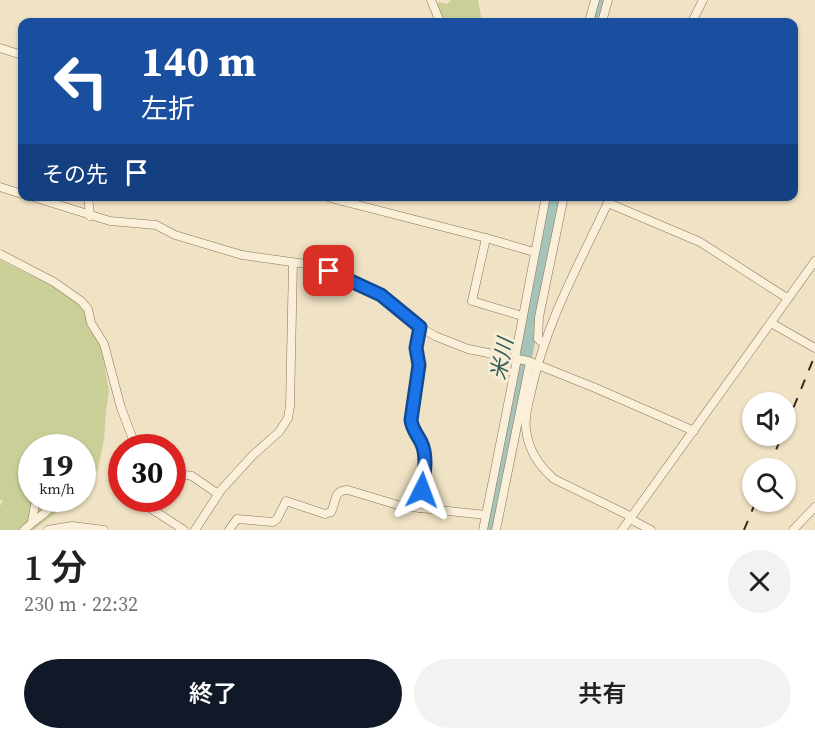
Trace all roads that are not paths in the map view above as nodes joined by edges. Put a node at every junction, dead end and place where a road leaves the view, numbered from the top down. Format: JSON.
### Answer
{"nodes":[{"id":1,"x":430,"y":0,"type":"edge"},
{"id":2,"x":595,"y":0,"type":"edge"},
{"id":3,"x":608,"y":0,"type":"edge"},
{"id":4,"x":703,"y":0,"type":"edge"},
{"id":5,"x":438,"y":18,"type":"edge"},
{"id":6,"x":590,"y":18,"type":"edge"},
{"id":7,"x":603,"y":18,"type":"edge"},
{"id":8,"x":694,"y":18,"type":"edge"},
{"id":9,"x":0,"y":48,"type":"edge"},
{"id":10,"x":18,"y":54,"type":"edge"},
{"id":11,"x":0,"y":187,"type":"edge"},
{"id":12,"x":18,"y":193,"type":"edge"},
{"id":13,"x":45,"y":201,"type":"edge"},
{"id":14,"x":88,"y":201,"type":"edge"},
{"id":15,"x":350,"y":201,"type":"edge"},
{"id":16,"x":545,"y":201,"type":"edge"},
{"id":17,"x":563,"y":201,"type":"edge"},
{"id":18,"x":609,"y":201,"type":"edge"},
{"id":19,"x":611,"y":201,"type":"edge"},
{"id":20,"x":90,"y":216,"type":"junction"},
{"id":21,"x":486,"y":238,"type":"junction"},
{"id":22,"x":534,"y":252,"type":"junction"},
{"id":23,"x":0,"y":254,"type":"edge"},
{"id":24,"x":815,"y":261,"type":"edge"},
{"id":25,"x":293,"y":263,"type":"junction"},
{"id":26,"x":787,"y":298,"type":"junction"},
{"id":27,"x":522,"y":316,"type":"junction"},
{"id":28,"x":771,"y":323,"type":"junction"},
{"id":29,"x":420,"y":327,"type":"junction"},
{"id":30,"x":543,"y":343,"type":"junction"},
{"id":31,"x":815,"y":348,"type":"edge"},
{"id":32,"x":517,"y":359,"type":"junction"},
{"id":33,"x":532,"y":363,"type":"junction"},
{"id":34,"x":694,"y":431,"type":"junction"},
{"id":35,"x":131,"y":434,"type":"edge"},
{"id":36,"x":186,"y":475,"type":"edge"},
{"id":37,"x":218,"y":494,"type":"junction"},
{"id":38,"x":815,"y":507,"type":"edge"},
{"id":39,"x":420,"y":508,"type":"junction"},
{"id":40,"x":34,"y":512,"type":"edge"},
{"id":41,"x":45,"y":512,"type":"edge"},
{"id":42,"x":156,"y":512,"type":"edge"},
{"id":43,"x":486,"y":515,"type":"junction"},
{"id":44,"x":631,"y":518,"type":"junction"},
{"id":45,"x":32,"y":521,"type":"junction"},
{"id":46,"x":797,"y":529,"type":"edge"},
{"id":47,"x":24,"y":530,"type":"edge"},
{"id":48,"x":48,"y":530,"type":"edge"},
{"id":49,"x":104,"y":530,"type":"edge"},
{"id":50,"x":184,"y":530,"type":"edge"},
{"id":51,"x":195,"y":530,"type":"edge"},
{"id":52,"x":229,"y":530,"type":"edge"},
{"id":53,"x":483,"y":530,"type":"edge"},
{"id":54,"x":496,"y":530,"type":"edge"},
{"id":55,"x":622,"y":530,"type":"edge"},
{"id":56,"x":651,"y":530,"type":"edge"}],
"edges":[{"from":1,"to":5,"type":"street"},
{"from":2,"to":6,"type":"street"},
{"from":3,"to":7,"type":"street"},
{"from":4,"to":8,"type":"street"},
{"from":9,"to":10,"type":"street"},
{"from":11,"to":12,"type":"street"},
{"from":13,"to":20,"type":"street"},
{"from":14,"to":20,"type":"street"},
{"from":15,"to":21,"type":"street"},
{"from":16,"to":22,"type":"street"},
{"from":17,"to":30,"type":"street"},
{"from":18,"to":30,"type":"street"},
{"from":19,"to":26,"type":"street"},
{"from":20,"to":25,"type":"street"},
{"from":21,"to":22,"type":"street"},
{"from":21,"to":27,"type":"street"},
{"from":22,"to":27,"type":"street"},
{"from":23,"to":35,"type":"street"},
{"from":24,"to":26,"type":"street"},
{"from":25,"to":29,"type":"street"},
{"from":25,"to":37,"type":"street"},
{"from":26,"to":28,"type":"street"},
{"from":27,"to":32,"type":"street"},
{"from":28,"to":31,"type":"street"},
{"from":28,"to":34,"type":"street"},
{"from":29,"to":32,"type":"street"},
{"from":29,"to":39,"type":"street"},
{"from":30,"to":33,"type":"street"},
{"from":32,"to":33,"type":"street"},
{"from":32,"to":43,"type":"street"},
{"from":33,"to":34,"type":"street"},
{"from":33,"to":44,"type":"street"},
{"from":33,"to":54,"type":"street"},
{"from":34,"to":44,"type":"street"},
{"from":36,"to":37,"type":"street"},
{"from":37,"to":51,"type":"street"},
{"from":38,"to":46,"type":"street"},
{"from":39,"to":43,"type":"street"},
{"from":39,"to":52,"type":"street"},
{"from":40,"to":45,"type":"street"},
{"from":41,"to":45,"type":"street"},
{"from":42,"to":50,"type":"street"},
{"from":43,"to":53,"type":"street"},
{"from":44,"to":55,"type":"street"},
{"from":44,"to":56,"type":"street"},
{"from":45,"to":47,"type":"street"},
{"from":48,"to":49,"type":"street"}]}
